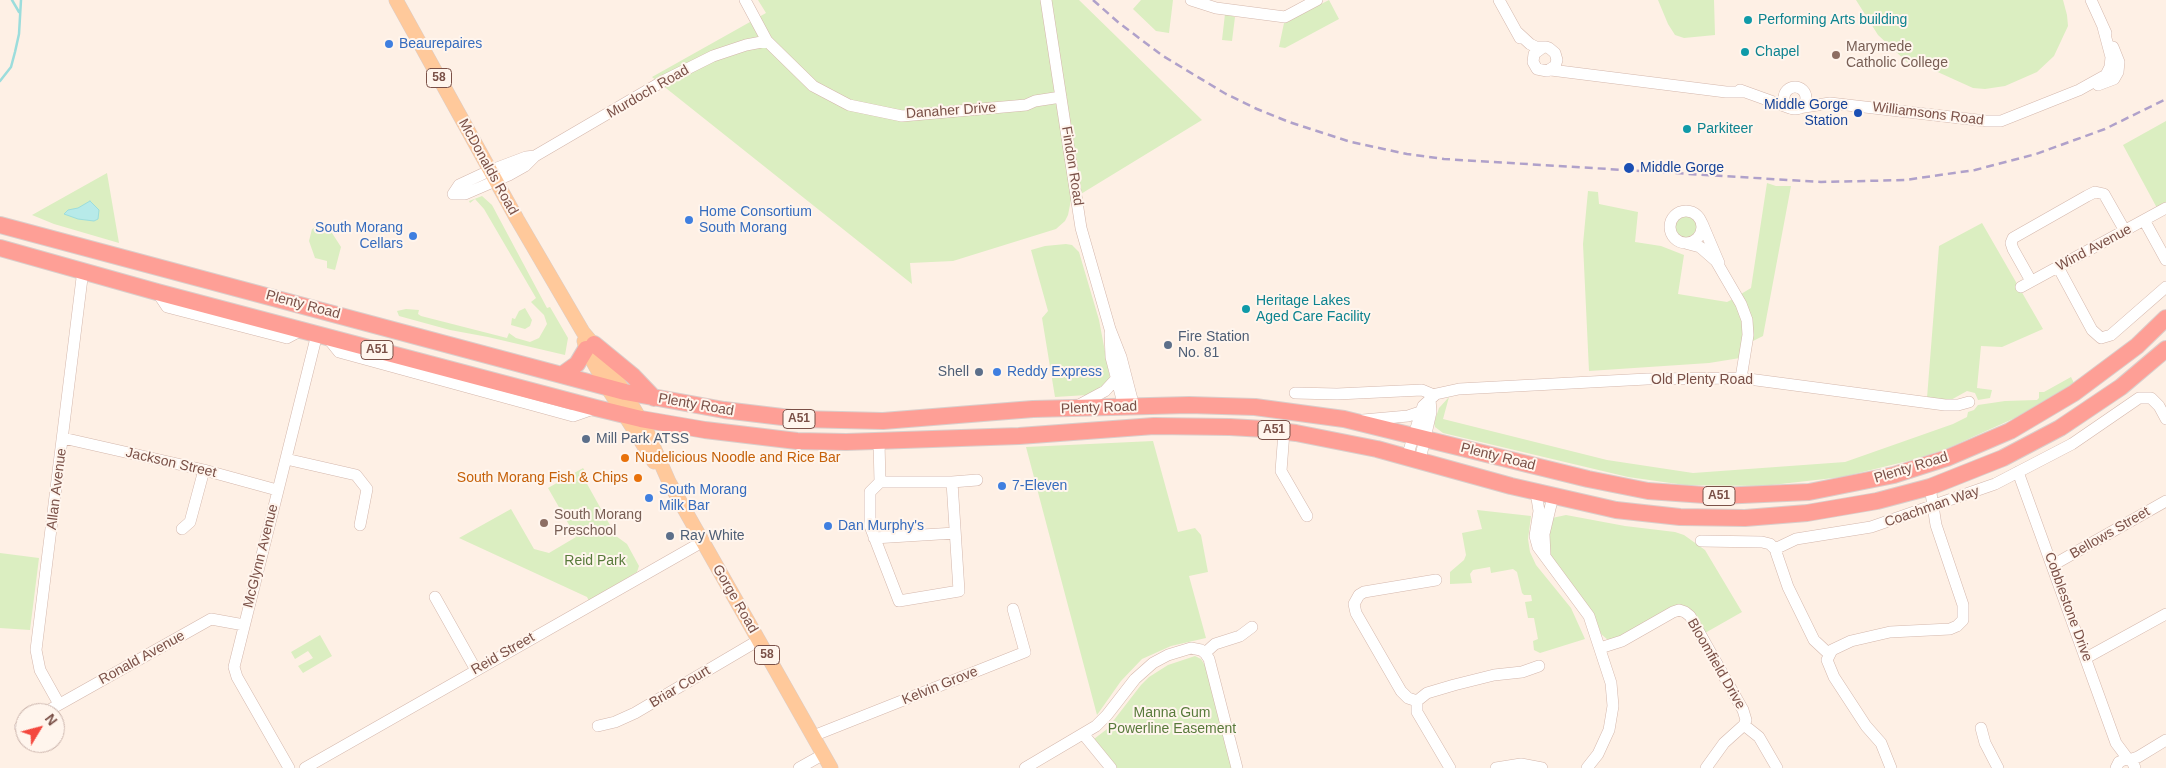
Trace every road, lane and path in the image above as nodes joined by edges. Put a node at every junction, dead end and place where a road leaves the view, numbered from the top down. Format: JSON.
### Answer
{"nodes":[{"id":1,"x":396,"y":0,"type":"edge"},
{"id":2,"x":745,"y":0,"type":"edge"},
{"id":3,"x":1046,"y":0,"type":"edge"},
{"id":4,"x":1191,"y":0,"type":"edge"},
{"id":5,"x":1317,"y":0,"type":"edge"},
{"id":6,"x":1499,"y":0,"type":"edge"},
{"id":7,"x":2092,"y":0,"type":"edge"},
{"id":8,"x":1217,"y":4,"type":"edge"},
{"id":9,"x":1517,"y":32,"type":"junction"},
{"id":10,"x":767,"y":41,"type":"junction"},
{"id":11,"x":1542,"y":48,"type":"junction"},
{"id":12,"x":1556,"y":55,"type":"junction"},
{"id":13,"x":1533,"y":64,"type":"junction"},
{"id":14,"x":1551,"y":70,"type":"junction"},
{"id":15,"x":1583,"y":74,"type":"junction"},
{"id":16,"x":1661,"y":83,"type":"junction"},
{"id":17,"x":1788,"y":89,"type":"junction"},
{"id":18,"x":1802,"y":90,"type":"junction"},
{"id":19,"x":1742,"y":92,"type":"junction"},
{"id":20,"x":1758,"y":95,"type":"junction"},
{"id":21,"x":1062,"y":101,"type":"junction"},
{"id":22,"x":1830,"y":103,"type":"junction"},
{"id":23,"x":1794,"y":108,"type":"junction"},
{"id":24,"x":492,"y":176,"type":"junction"},
{"id":25,"x":2166,"y":208,"type":"edge"},
{"id":26,"x":1701,"y":220,"type":"junction"},
{"id":27,"x":2144,"y":220,"type":"junction"},
{"id":28,"x":0,"y":225,"type":"edge"},
{"id":29,"x":2125,"y":231,"type":"junction"},
{"id":30,"x":1685,"y":243,"type":"junction"},
{"id":31,"x":0,"y":248,"type":"edge"},
{"id":32,"x":2166,"y":260,"type":"edge"},
{"id":33,"x":1720,"y":267,"type":"junction"},
{"id":34,"x":2058,"y":267,"type":"junction"},
{"id":35,"x":83,"y":270,"type":"junction"},
{"id":36,"x":2166,"y":287,"type":"edge"},
{"id":37,"x":2166,"y":318,"type":"edge"},
{"id":38,"x":366,"y":322,"type":"junction"},
{"id":39,"x":1110,"y":329,"type":"junction"},
{"id":40,"x":316,"y":334,"type":"junction"},
{"id":41,"x":588,"y":342,"type":"junction"},
{"id":42,"x":362,"y":346,"type":"junction"},
{"id":43,"x":2166,"y":349,"type":"edge"},
{"id":44,"x":443,"y":367,"type":"junction"},
{"id":45,"x":562,"y":374,"type":"junction"},
{"id":46,"x":1741,"y":378,"type":"junction"},
{"id":47,"x":1116,"y":380,"type":"junction"},
{"id":48,"x":461,"y":385,"type":"junction"},
{"id":49,"x":608,"y":387,"type":"junction"},
{"id":50,"x":625,"y":392,"type":"junction"},
{"id":51,"x":1294,"y":393,"type":"dead end"},
{"id":52,"x":1432,"y":397,"type":"junction"},
{"id":53,"x":654,"y":398,"type":"junction"},
{"id":54,"x":1969,"y":402,"type":"dead end"},
{"id":55,"x":1129,"y":407,"type":"junction"},
{"id":56,"x":596,"y":408,"type":"junction"},
{"id":57,"x":1071,"y":410,"type":"junction"},
{"id":58,"x":1420,"y":412,"type":"junction"},
{"id":59,"x":633,"y":417,"type":"junction"},
{"id":60,"x":2166,"y":418,"type":"edge"},
{"id":61,"x":1352,"y":421,"type":"junction"},
{"id":62,"x":1133,"y":427,"type":"junction"},
{"id":63,"x":1284,"y":432,"type":"junction"},
{"id":64,"x":1419,"y":437,"type":"junction"},
{"id":65,"x":64,"y":438,"type":"junction"},
{"id":66,"x":880,"y":442,"type":"junction"},
{"id":67,"x":286,"y":459,"type":"junction"},
{"id":68,"x":1414,"y":459,"type":"junction"},
{"id":69,"x":1530,"y":465,"type":"junction"},
{"id":70,"x":204,"y":470,"type":"junction"},
{"id":71,"x":2018,"y":472,"type":"junction"},
{"id":72,"x":977,"y":480,"type":"dead end"},
{"id":73,"x":880,"y":482,"type":"junction"},
{"id":74,"x":952,"y":482,"type":"junction"},
{"id":75,"x":1923,"y":489,"type":"junction"},
{"id":76,"x":277,"y":490,"type":"junction"},
{"id":77,"x":1536,"y":492,"type":"junction"},
{"id":78,"x":1553,"y":496,"type":"junction"},
{"id":79,"x":2166,"y":501,"type":"edge"},
{"id":80,"x":1930,"y":508,"type":"junction"},
{"id":81,"x":1307,"y":516,"type":"dead end"},
{"id":82,"x":360,"y":525,"type":"dead end"},
{"id":83,"x":182,"y":529,"type":"dead end"},
{"id":84,"x":955,"y":533,"type":"junction"},
{"id":85,"x":874,"y":538,"type":"junction"},
{"id":86,"x":1701,"y":541,"type":"dead end"},
{"id":87,"x":702,"y":542,"type":"junction"},
{"id":88,"x":1775,"y":549,"type":"junction"},
{"id":89,"x":1545,"y":558,"type":"junction"},
{"id":90,"x":2053,"y":565,"type":"junction"},
{"id":91,"x":1436,"y":580,"type":"dead end"},
{"id":92,"x":435,"y":597,"type":"dead end"},
{"id":93,"x":1013,"y":609,"type":"dead end"},
{"id":94,"x":2166,"y":614,"type":"edge"},
{"id":95,"x":244,"y":625,"type":"junction"},
{"id":96,"x":1252,"y":627,"type":"dead end"},
{"id":97,"x":759,"y":640,"type":"junction"},
{"id":98,"x":1600,"y":648,"type":"junction"},
{"id":99,"x":1205,"y":653,"type":"junction"},
{"id":100,"x":1829,"y":654,"type":"junction"},
{"id":101,"x":2086,"y":658,"type":"junction"},
{"id":102,"x":1539,"y":666,"type":"dead end"},
{"id":103,"x":476,"y":670,"type":"junction"},
{"id":104,"x":1417,"y":701,"type":"junction"},
{"id":105,"x":59,"y":703,"type":"edge"},
{"id":106,"x":62,"y":703,"type":"edge"},
{"id":107,"x":1744,"y":725,"type":"junction"},
{"id":108,"x":598,"y":726,"type":"dead end"},
{"id":109,"x":1981,"y":728,"type":"dead end"},
{"id":110,"x":1084,"y":734,"type":"junction"},
{"id":111,"x":813,"y":736,"type":"junction"},
{"id":112,"x":2166,"y":740,"type":"edge"},
{"id":113,"x":2116,"y":743,"type":"junction"},
{"id":114,"x":824,"y":754,"type":"junction"},
{"id":115,"x":2132,"y":764,"type":"edge"},
{"id":116,"x":1889,"y":765,"type":"edge"},
{"id":117,"x":2116,"y":766,"type":"edge"},
{"id":118,"x":1448,"y":767,"type":"edge"},
{"id":119,"x":1587,"y":767,"type":"edge"},
{"id":120,"x":289,"y":768,"type":"edge"},
{"id":121,"x":304,"y":768,"type":"edge"},
{"id":122,"x":799,"y":768,"type":"edge"},
{"id":123,"x":832,"y":768,"type":"edge"},
{"id":124,"x":1025,"y":768,"type":"edge"},
{"id":125,"x":1111,"y":768,"type":"edge"},
{"id":126,"x":1237,"y":768,"type":"edge"},
{"id":127,"x":1496,"y":768,"type":"edge"},
{"id":128,"x":1542,"y":768,"type":"edge"},
{"id":129,"x":1706,"y":768,"type":"edge"},
{"id":130,"x":1777,"y":768,"type":"edge"},
{"id":131,"x":1998,"y":768,"type":"edge"}],
"edges":[{"from":1,"to":24,"type":"main road","name":"McDonalds Road","number":"58"},
{"from":2,"to":10,"type":"street","name":"Danaher Drive"},
{"from":3,"to":21,"type":"street","name":"Findon Road"},
{"from":4,"to":8,"type":"street"},
{"from":5,"to":8,"type":"street"},
{"from":6,"to":9,"type":"street"},
{"from":7,"to":22,"type":"street","name":"Williamsons Road"},
{"from":9,"to":11,"type":"street"},
{"from":9,"to":13,"type":"street"},
{"from":10,"to":21,"type":"street","name":"Danaher Drive"},
{"from":10,"to":24,"type":"street","name":"Murdoch Road"},
{"from":11,"to":12,"type":"street"},
{"from":11,"to":13,"type":"street"},
{"from":12,"to":14,"type":"street"},
{"from":12,"to":15,"type":"street"},
{"from":13,"to":14,"type":"street"},
{"from":14,"to":15,"type":"street"},
{"from":15,"to":16,"type":"street"},
{"from":16,"to":19,"type":"street"},
{"from":16,"to":19,"type":"street"},
{"from":17,"to":18,"type":"street"},
{"from":17,"to":20,"type":"street"},
{"from":17,"to":23,"type":"street"},
{"from":18,"to":22,"type":"street","name":"Williamsons Road"},
{"from":18,"to":23,"type":"street"},
{"from":19,"to":20,"type":"street"},
{"from":20,"to":23,"type":"street"},
{"from":21,"to":39,"type":"street","name":"Findon Road"},
{"from":22,"to":23,"type":"street","name":"Williamsons Road"},
{"from":24,"to":41,"type":"main road","name":"McDonalds Road","number":"58"},
{"from":25,"to":27,"type":"street","name":"Wind Avenue"},
{"from":26,"to":30,"type":"street"},
{"from":26,"to":30,"type":"street"},
{"from":26,"to":33,"type":"street"},
{"from":27,"to":29,"type":"street","name":"Wind Avenue"},
{"from":27,"to":32,"type":"street"},
{"from":28,"to":38,"type":"highway","name":"Plenty Road","number":"A51"},
{"from":29,"to":34,"type":"street","name":"Wind Avenue"},
{"from":29,"to":34,"type":"street","name":"Wind Avenue"},
{"from":30,"to":33,"type":"street"},
{"from":31,"to":35,"type":"highway","name":"Plenty Road","number":"A51"},
{"from":33,"to":46,"type":"street"},
{"from":34,"to":36,"type":"street"},
{"from":35,"to":40,"type":"highway","name":"Plenty Road","number":"A51"},
{"from":35,"to":65,"type":"street","name":"Allan Avenue"},
{"from":37,"to":69,"type":"highway","name":"Plenty Road","number":"A51"},
{"from":38,"to":42,"type":"highway"},
{"from":38,"to":45,"type":"highway","name":"Plenty Road","number":"A51"},
{"from":39,"to":47,"type":"street","name":"Findon Road"},
{"from":39,"to":55,"type":"street","name":"Findon Road"},
{"from":40,"to":42,"type":"highway","name":"Plenty Road","number":"A51"},
{"from":40,"to":48,"type":"street","name":"Plenty Road"},
{"from":40,"to":67,"type":"street","name":"McGlynn Avenue"},
{"from":41,"to":45,"type":"highway"},
{"from":41,"to":49,"type":"main road","name":"McDonalds Road","number":"58"},
{"from":41,"to":50,"type":"main road","name":"McDonalds Road","number":"58"},
{"from":41,"to":53,"type":"highway"},
{"from":42,"to":44,"type":"highway","name":"Plenty Road","number":"A51"},
{"from":43,"to":75,"type":"highway","name":"Plenty Road","number":"A51"},
{"from":44,"to":48,"type":"street","name":"Plenty Road"},
{"from":44,"to":56,"type":"highway","name":"Plenty Road","number":"A51"},
{"from":45,"to":49,"type":"highway","name":"Plenty Road","number":"A51"},
{"from":46,"to":52,"type":"street","name":"Old Plenty Road"},
{"from":46,"to":54,"type":"street","name":"Old Plenty Road"},
{"from":47,"to":55,"type":"street","name":"Findon Road"},
{"from":47,"to":57,"type":"street"},
{"from":48,"to":56,"type":"street","name":"Plenty Road"},
{"from":49,"to":50,"type":"highway","name":"Plenty Road","number":"A51"},
{"from":49,"to":59,"type":"main road","name":"McDonalds Road","number":"58"},
{"from":50,"to":53,"type":"highway","name":"Plenty Road","number":"A51"},
{"from":50,"to":59,"type":"main road","name":"Gorge Road","number":"58"},
{"from":51,"to":52,"type":"street","name":"Old Plenty Road"},
{"from":52,"to":58,"type":"street"},
{"from":52,"to":64,"type":"street"},
{"from":53,"to":57,"type":"highway","name":"Plenty Road","number":"A51"},
{"from":55,"to":57,"type":"highway","name":"Plenty Road","number":"A51"},
{"from":55,"to":61,"type":"highway","name":"Plenty Road","number":"A51"},
{"from":55,"to":62,"type":"highway","name":"Findon Road"},
{"from":56,"to":59,"type":"highway","name":"Plenty Road","number":"A51"},
{"from":58,"to":61,"type":"street"},
{"from":58,"to":64,"type":"street"},
{"from":59,"to":66,"type":"highway","name":"Plenty Road","number":"A51"},
{"from":59,"to":87,"type":"main road","name":"Gorge Road","number":"58"},
{"from":60,"to":71,"type":"street","name":"Coachman Way"},
{"from":61,"to":64,"type":"highway","name":"Plenty Road","number":"A51"},
{"from":62,"to":63,"type":"highway","name":"Plenty Road","number":"A51"},
{"from":62,"to":66,"type":"highway","name":"Plenty Road","number":"A51"},
{"from":63,"to":68,"type":"highway","name":"Plenty Road","number":"A51"},
{"from":63,"to":81,"type":"street"},
{"from":64,"to":68,"type":"street"},
{"from":64,"to":69,"type":"highway","name":"Plenty Road","number":"A51"},
{"from":65,"to":70,"type":"street","name":"Jackson Street"},
{"from":65,"to":105,"type":"street","name":"Allan Avenue"},
{"from":66,"to":73,"type":"street"},
{"from":67,"to":76,"type":"street","name":"McGlynn Avenue"},
{"from":67,"to":82,"type":"street"},
{"from":68,"to":77,"type":"highway","name":"Plenty Road","number":"A51"},
{"from":69,"to":78,"type":"highway"},
{"from":70,"to":76,"type":"street","name":"Jackson Street"},
{"from":70,"to":83,"type":"street"},
{"from":71,"to":80,"type":"street","name":"Coachman Way"},
{"from":71,"to":90,"type":"street","name":"Cobblestone Drive"},
{"from":72,"to":74,"type":"street"},
{"from":73,"to":74,"type":"street"},
{"from":73,"to":85,"type":"street"},
{"from":74,"to":84,"type":"street"},
{"from":75,"to":78,"type":"highway","name":"Plenty Road","number":"A51"},
{"from":75,"to":80,"type":"street"},
{"from":76,"to":95,"type":"street","name":"McGlynn Avenue"},
{"from":77,"to":78,"type":"highway","name":"Plenty Road","number":"A51"},
{"from":77,"to":89,"type":"street"},
{"from":78,"to":89,"type":"street"},
{"from":79,"to":90,"type":"street","name":"Bellows Street"},
{"from":80,"to":88,"type":"street","name":"Coachman Way"},
{"from":80,"to":100,"type":"street"},
{"from":84,"to":85,"type":"street"},
{"from":84,"to":85,"type":"street"},
{"from":86,"to":88,"type":"street"},
{"from":87,"to":97,"type":"main road","name":"Gorge Road","number":"58"},
{"from":87,"to":103,"type":"street","name":"Reid Street"},
{"from":88,"to":100,"type":"street"},
{"from":89,"to":98,"type":"street"},
{"from":90,"to":101,"type":"street","name":"Cobblestone Drive"},
{"from":91,"to":104,"type":"street"},
{"from":92,"to":103,"type":"street"},
{"from":93,"to":111,"type":"street","name":"Kelvin Grove"},
{"from":94,"to":101,"type":"street"},
{"from":95,"to":106,"type":"street","name":"Ronald Avenue"},
{"from":95,"to":120,"type":"street","name":"McGlynn Avenue"},
{"from":96,"to":99,"type":"street"},
{"from":97,"to":108,"type":"street","name":"Briar Court"},
{"from":97,"to":111,"type":"main road","name":"Gorge Road","number":"58"},
{"from":98,"to":107,"type":"street","name":"Bloomfield Drive"},
{"from":98,"to":119,"type":"street"},
{"from":99,"to":110,"type":"street"},
{"from":99,"to":126,"type":"street"},
{"from":100,"to":116,"type":"street"},
{"from":101,"to":113,"type":"street","name":"Cobblestone Drive"},
{"from":102,"to":104,"type":"street"},
{"from":103,"to":121,"type":"street","name":"Reid Street"},
{"from":104,"to":118,"type":"street"},
{"from":107,"to":129,"type":"street"},
{"from":107,"to":130,"type":"street","name":"Bloomfield Drive"},
{"from":109,"to":131,"type":"street"},
{"from":110,"to":124,"type":"street"},
{"from":110,"to":125,"type":"street"},
{"from":111,"to":114,"type":"main road","name":"Gorge Road","number":"58"},
{"from":112,"to":115,"type":"street"},
{"from":113,"to":115,"type":"street","name":"Cobblestone Drive"},
{"from":113,"to":117,"type":"street","name":"Cobblestone Drive"},
{"from":114,"to":122,"type":"street"},
{"from":114,"to":123,"type":"main road","name":"Gorge Road","number":"58"},
{"from":115,"to":117,"type":"street"},
{"from":127,"to":128,"type":"street"}]}
